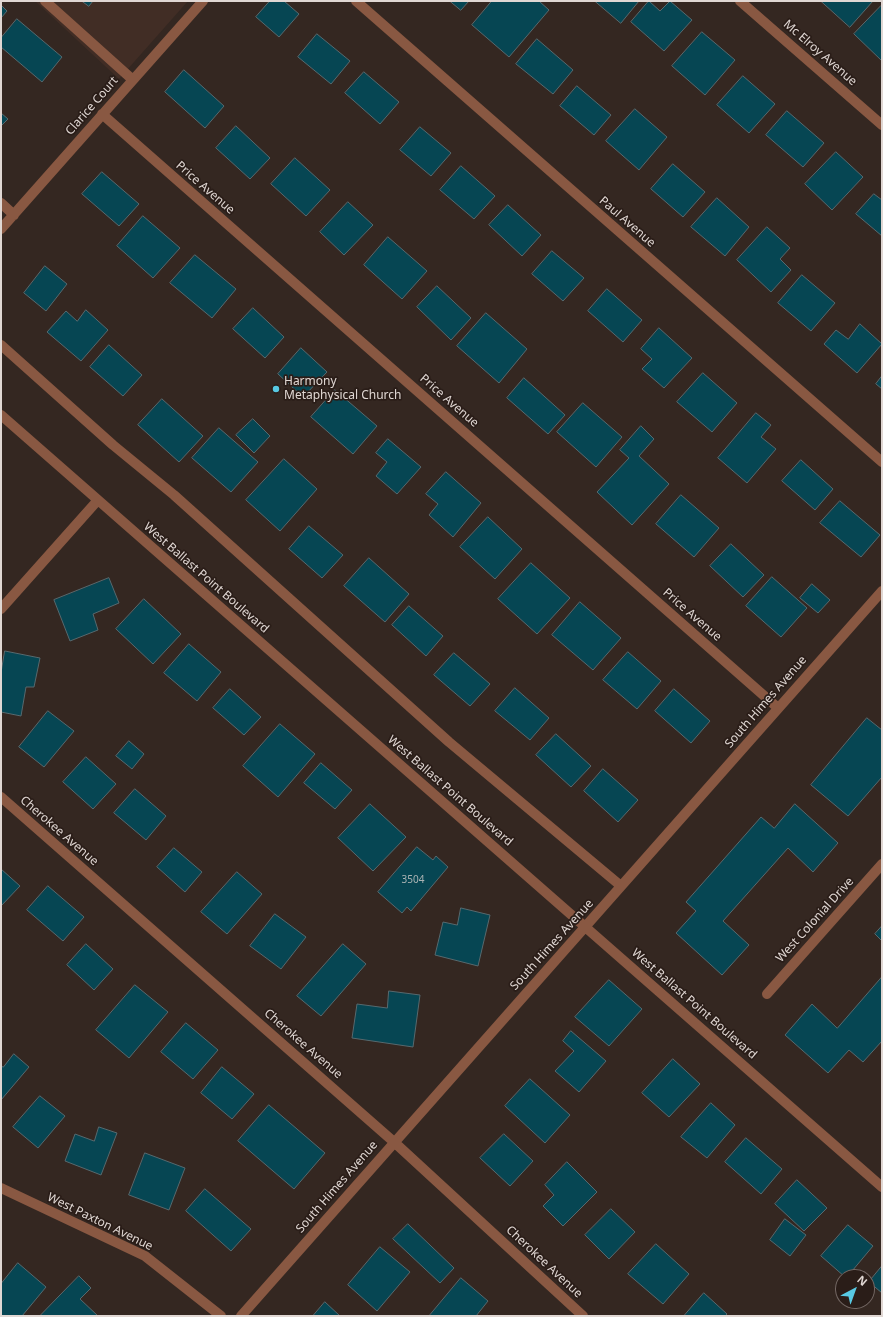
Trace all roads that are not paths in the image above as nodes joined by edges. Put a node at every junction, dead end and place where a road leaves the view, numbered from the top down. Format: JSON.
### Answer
{"nodes":[{"id":1,"x":45,"y":1,"type":"edge"},
{"id":2,"x":202,"y":1,"type":"edge"},
{"id":3,"x":356,"y":1,"type":"edge"},
{"id":4,"x":740,"y":1,"type":"edge"},
{"id":5,"x":133,"y":80,"type":"junction"},
{"id":6,"x":102,"y":114,"type":"junction"},
{"id":7,"x":882,"y":125,"type":"edge"},
{"id":8,"x":1,"y":203,"type":"edge"},
{"id":9,"x":14,"y":215,"type":"junction"},
{"id":10,"x":1,"y":229,"type":"edge"},
{"id":11,"x":1,"y":345,"type":"edge"},
{"id":12,"x":1,"y":415,"type":"edge"},
{"id":13,"x":882,"y":462,"type":"edge"},
{"id":14,"x":98,"y":500,"type":"junction"},
{"id":15,"x":882,"y":591,"type":"edge"},
{"id":16,"x":1,"y":609,"type":"edge"},
{"id":17,"x":778,"y":708,"type":"junction"},
{"id":18,"x":1,"y":797,"type":"edge"},
{"id":19,"x":882,"y":864,"type":"edge"},
{"id":20,"x":621,"y":886,"type":"junction"},
{"id":21,"x":585,"y":926,"type":"junction"},
{"id":22,"x":767,"y":994,"type":"dead end"},
{"id":23,"x":394,"y":1142,"type":"junction"},
{"id":24,"x":882,"y":1186,"type":"edge"},
{"id":25,"x":1,"y":1188,"type":"edge"},
{"id":26,"x":221,"y":1316,"type":"edge"},
{"id":27,"x":241,"y":1316,"type":"edge"},
{"id":28,"x":584,"y":1316,"type":"edge"}],
"edges":[{"from":1,"to":5,"type":"street"},
{"from":2,"to":5,"type":"street","name":"Clarice Court"},
{"from":3,"to":13,"type":"street","name":"Paul Avenue"},
{"from":4,"to":7,"type":"street","name":"Mc Elroy Avenue"},
{"from":5,"to":6,"type":"street","name":"Clarice Court"},
{"from":6,"to":9,"type":"street","name":"Clarice Court"},
{"from":6,"to":17,"type":"street","name":"Price Avenue"},
{"from":8,"to":9,"type":"street"},
{"from":9,"to":10,"type":"street","name":"Clarice Court"},
{"from":11,"to":20,"type":"street"},
{"from":12,"to":14,"type":"street","name":"West Ballast Point Boulevard"},
{"from":14,"to":16,"type":"street"},
{"from":14,"to":21,"type":"street","name":"West Ballast Point Boulevard"},
{"from":15,"to":17,"type":"street","name":"South Himes Avenue"},
{"from":17,"to":20,"type":"street","name":"South Himes Avenue"},
{"from":18,"to":23,"type":"street","name":"Cherokee Avenue"},
{"from":19,"to":22,"type":"street","name":"West Colonial Drive"},
{"from":20,"to":21,"type":"street","name":"South Himes Avenue"},
{"from":21,"to":23,"type":"street","name":"South Himes Avenue"},
{"from":21,"to":24,"type":"street","name":"West Ballast Point Boulevard"},
{"from":23,"to":27,"type":"street","name":"South Himes Avenue"},
{"from":23,"to":28,"type":"street","name":"Cherokee Avenue"},
{"from":25,"to":26,"type":"street","name":"West Paxton Avenue"}]}
